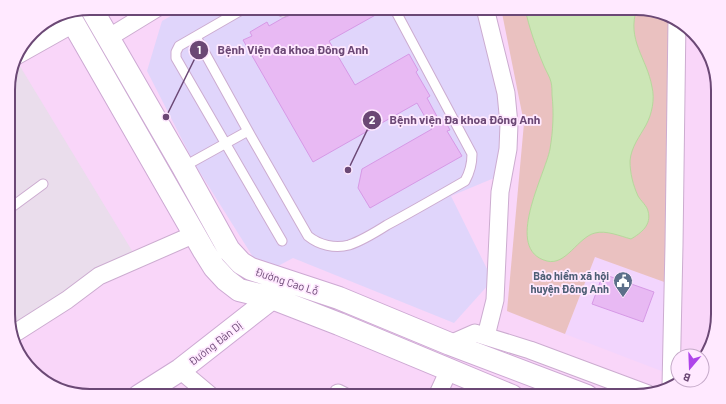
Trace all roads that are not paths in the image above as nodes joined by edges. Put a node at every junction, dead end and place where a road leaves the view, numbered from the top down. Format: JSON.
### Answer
{"nodes":[{"id":1,"x":97,"y":15,"type":"edge"},
{"id":2,"x":146,"y":15,"type":"edge"},
{"id":3,"x":233,"y":15,"type":"edge"},
{"id":4,"x":398,"y":15,"type":"edge"},
{"id":5,"x":486,"y":15,"type":"edge"},
{"id":6,"x":70,"y":18,"type":"edge"},
{"id":7,"x":677,"y":27,"type":"edge"},
{"id":8,"x":196,"y":37,"type":"junction"},
{"id":9,"x":108,"y":38,"type":"junction"},
{"id":10,"x":28,"y":47,"type":"edge"},
{"id":11,"x":248,"y":131,"type":"junction"},
{"id":12,"x":226,"y":143,"type":"junction"},
{"id":13,"x":183,"y":167,"type":"junction"},
{"id":14,"x":43,"y":184,"type":"dead end"},
{"id":15,"x":15,"y":205,"type":"edge"},
{"id":16,"x":195,"y":234,"type":"junction"},
{"id":17,"x":282,"y":241,"type":"dead end"},
{"id":18,"x":282,"y":280,"type":"junction"},
{"id":19,"x":272,"y":298,"type":"junction"},
{"id":20,"x":18,"y":332,"type":"edge"},
{"id":21,"x":486,"y":336,"type":"junction"},
{"id":22,"x":450,"y":344,"type":"junction"},
{"id":23,"x":672,"y":348,"type":"edge"},
{"id":24,"x":180,"y":370,"type":"junction"},
{"id":25,"x":449,"y":370,"type":"junction"},
{"id":26,"x":594,"y":374,"type":"junction"},
{"id":27,"x":150,"y":389,"type":"edge"},
{"id":28,"x":203,"y":389,"type":"edge"},
{"id":29,"x":440,"y":389,"type":"edge"},
{"id":30,"x":495,"y":389,"type":"edge"},
{"id":31,"x":569,"y":389,"type":"edge"},
{"id":32,"x":589,"y":389,"type":"edge"},
{"id":33,"x":634,"y":389,"type":"edge"}],
"edges":[{"from":1,"to":9,"type":"main road","name":"Đường Cao Lỗ"},
{"from":2,"to":9,"type":"street"},
{"from":3,"to":8,"type":"lane"},
{"from":4,"to":11,"type":"lane"},
{"from":5,"to":21,"type":"street"},
{"from":6,"to":10,"type":"street"},
{"from":6,"to":16,"type":"main road","name":"Đường Cao Lỗ"},
{"from":7,"to":23,"type":"street"},
{"from":8,"to":11,"type":"lane"},
{"from":8,"to":12,"type":"lane"},
{"from":9,"to":13,"type":"main road","name":"Đường Cao Lỗ"},
{"from":11,"to":12,"type":"lane"},
{"from":12,"to":13,"type":"lane"},
{"from":12,"to":17,"type":"lane"},
{"from":13,"to":18,"type":"main road","name":"Đường Cao Lỗ"},
{"from":14,"to":15,"type":"lane"},
{"from":16,"to":19,"type":"main road","name":"Đường Cao Lỗ"},
{"from":16,"to":20,"type":"street"},
{"from":18,"to":19,"type":"main road","name":"Đường Đản Dị"},
{"from":18,"to":22,"type":"main road","name":"Đường Cao Lỗ"},
{"from":19,"to":24,"type":"main road","name":"Đường Đản Dị"},
{"from":19,"to":25,"type":"main road","name":"Đường Cao Lỗ"},
{"from":21,"to":22,"type":"street"},
{"from":21,"to":26,"type":"street"},
{"from":22,"to":31,"type":"main road","name":"Đường Cao Lỗ"},
{"from":24,"to":27,"type":"main road","name":"Đường Đản Dị"},
{"from":24,"to":28,"type":"street"},
{"from":25,"to":29,"type":"street"},
{"from":25,"to":30,"type":"main road","name":"Đường Cao Lỗ"},
{"from":26,"to":32,"type":"street"},
{"from":26,"to":33,"type":"street"}]}
